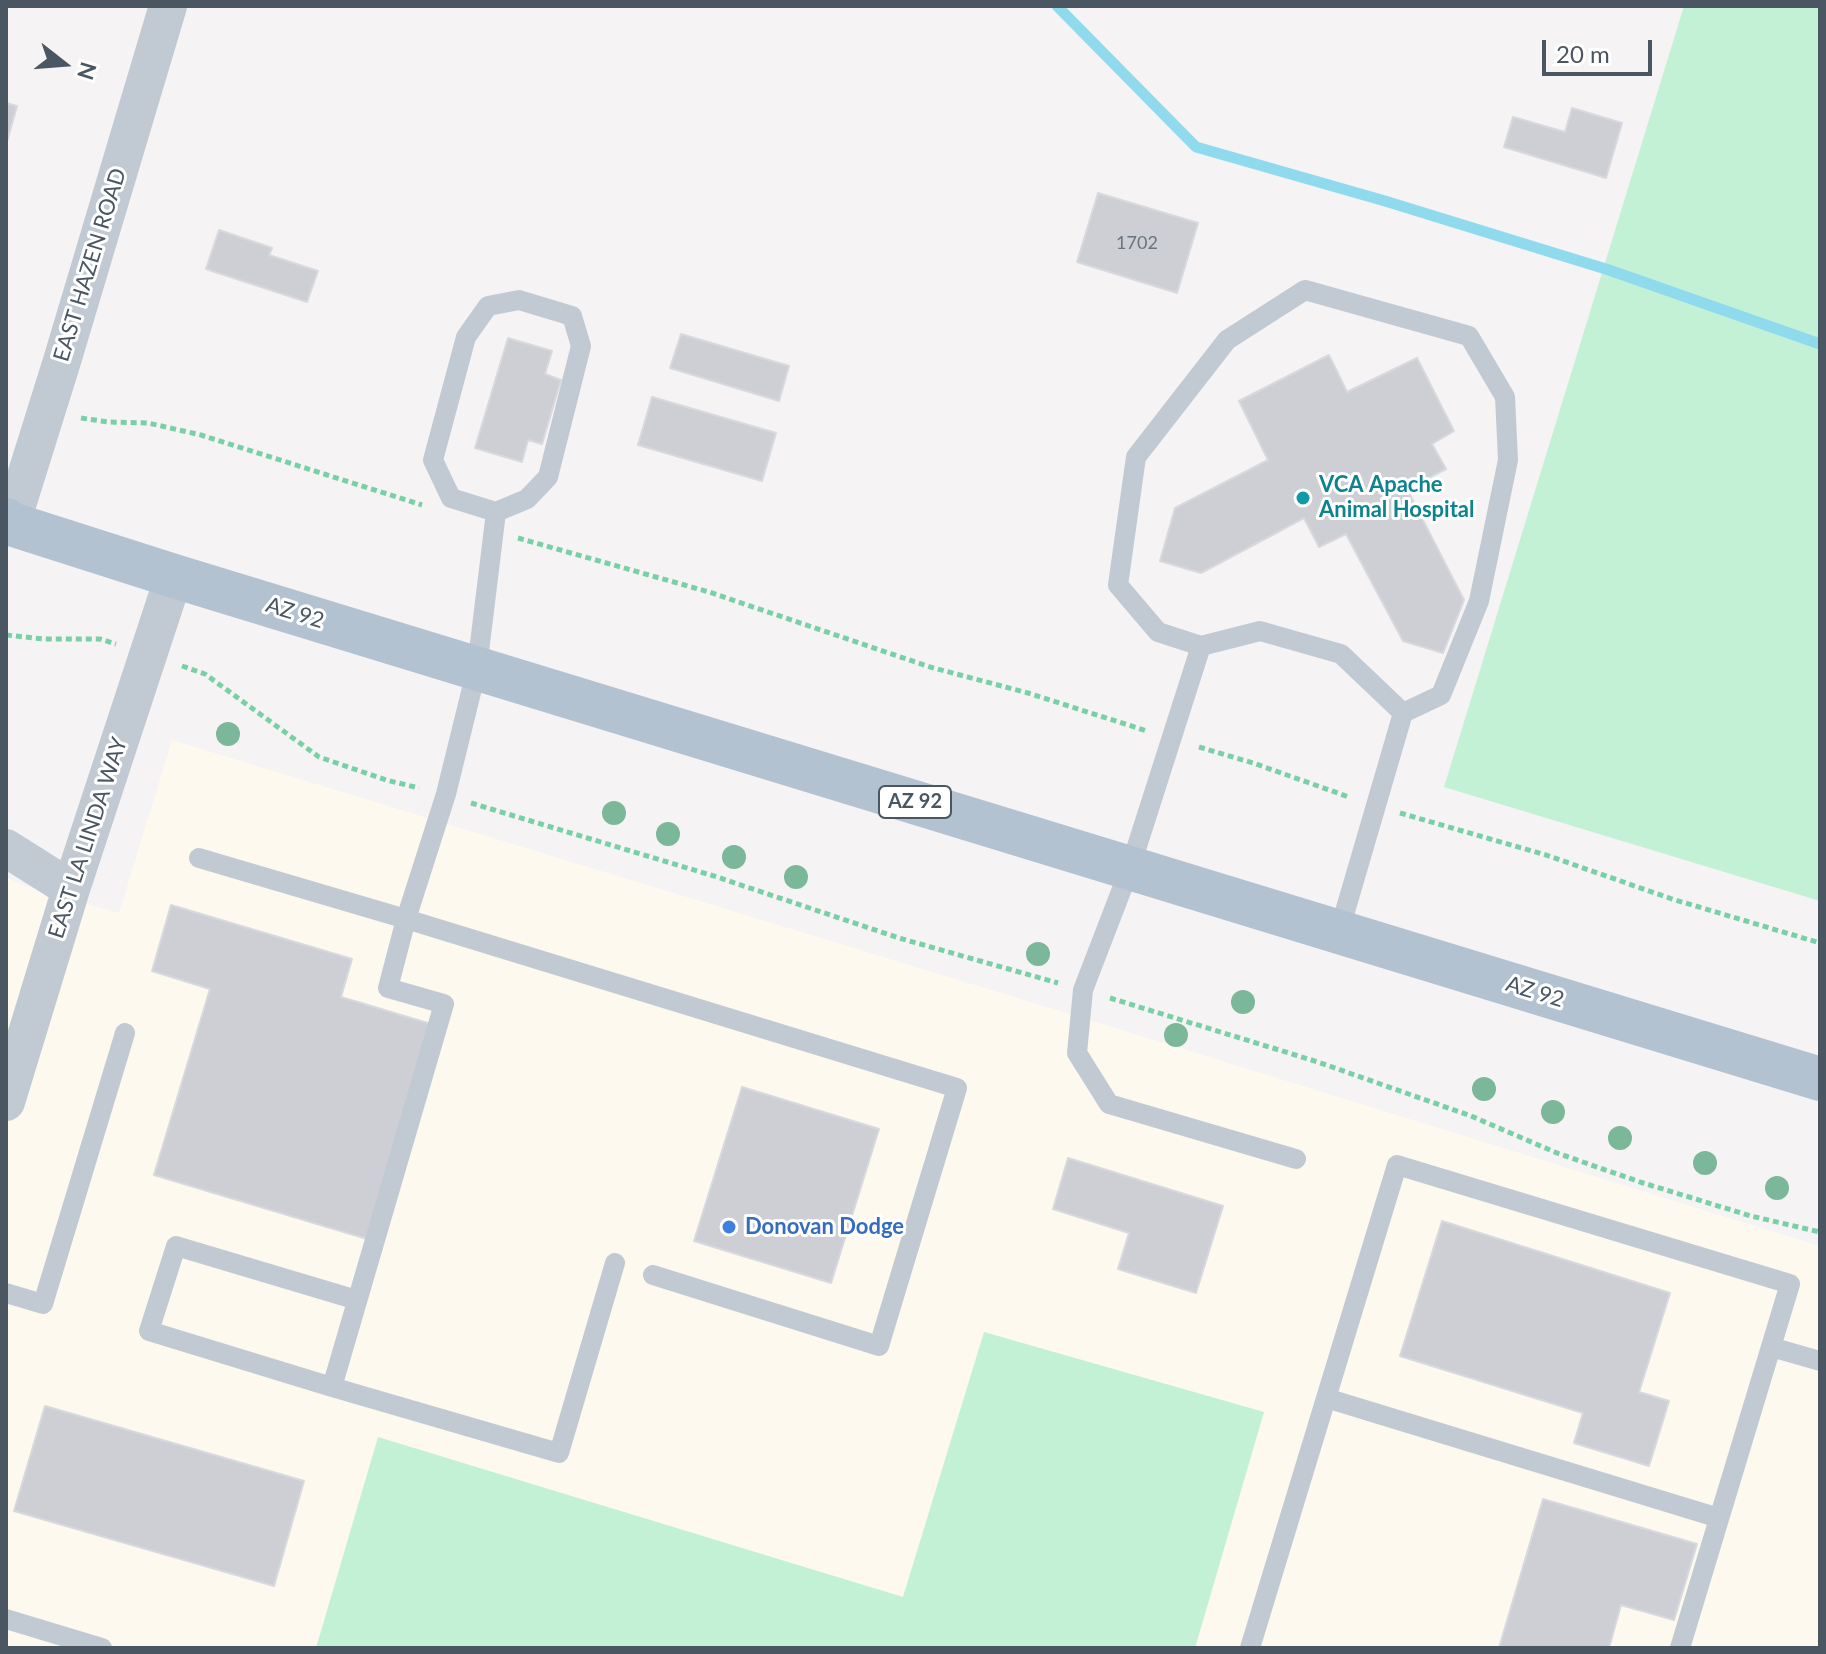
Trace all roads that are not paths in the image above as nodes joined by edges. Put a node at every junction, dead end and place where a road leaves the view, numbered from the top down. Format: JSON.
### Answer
{"nodes":[{"id":1,"x":168,"y":6,"type":"edge"},
{"id":2,"x":495,"y":521,"type":"junction"},
{"id":3,"x":8,"y":523,"type":"edge"},
{"id":4,"x":174,"y":576,"type":"junction"},
{"id":5,"x":1201,"y":646,"type":"junction"},
{"id":6,"x":477,"y":668,"type":"junction"},
{"id":7,"x":1403,"y":713,"type":"junction"},
{"id":8,"x":6,"y":848,"type":"edge"},
{"id":9,"x":199,"y":858,"type":"dead end"},
{"id":10,"x":1130,"y":868,"type":"junction"},
{"id":11,"x":71,"y":889,"type":"junction"},
{"id":12,"x":406,"y":919,"type":"junction"},
{"id":13,"x":1339,"y":932,"type":"junction"},
{"id":14,"x":125,"y":1033,"type":"dead end"},
{"id":15,"x":1820,"y":1079,"type":"edge"},
{"id":16,"x":6,"y":1102,"type":"edge"},
{"id":17,"x":1296,"y":1159,"type":"dead end"},
{"id":18,"x":615,"y":1263,"type":"dead end"},
{"id":19,"x":653,"y":1275,"type":"dead end"},
{"id":20,"x":6,"y":1293,"type":"edge"},
{"id":21,"x":357,"y":1300,"type":"junction"},
{"id":22,"x":1771,"y":1347,"type":"junction"},
{"id":23,"x":1820,"y":1361,"type":"edge"},
{"id":24,"x":332,"y":1387,"type":"junction"},
{"id":25,"x":1326,"y":1398,"type":"junction"},
{"id":26,"x":1719,"y":1518,"type":"junction"},
{"id":27,"x":6,"y":1619,"type":"edge"},
{"id":28,"x":102,"y":1648,"type":"edge"},
{"id":29,"x":1250,"y":1648,"type":"edge"},
{"id":30,"x":1680,"y":1648,"type":"edge"}],
"edges":[{"from":1,"to":3,"type":"street","name":"EAST HAZEN ROAD"},
{"from":2,"to":2,"type":"lane"},
{"from":2,"to":6,"type":"lane"},
{"from":3,"to":4,"type":"main road","name":"AZ 92","number":"AZ 92"},
{"from":4,"to":6,"type":"main road","name":"AZ 92","number":"AZ 92"},
{"from":4,"to":11,"type":"street","name":"EAST LA LINDA WAY"},
{"from":5,"to":7,"type":"lane"},
{"from":5,"to":7,"type":"lane"},
{"from":5,"to":10,"type":"lane"},
{"from":6,"to":10,"type":"main road","name":"AZ 92","number":"AZ 92"},
{"from":6,"to":12,"type":"lane"},
{"from":7,"to":13,"type":"lane"},
{"from":8,"to":11,"type":"street"},
{"from":9,"to":12,"type":"lane"},
{"from":10,"to":13,"type":"main road","name":"AZ 92","number":"AZ 92"},
{"from":10,"to":17,"type":"lane"},
{"from":11,"to":16,"type":"street","name":"EAST LA LINDA WAY"},
{"from":12,"to":19,"type":"lane"},
{"from":12,"to":21,"type":"lane"},
{"from":13,"to":15,"type":"main road","name":"AZ 92","number":"AZ 92"},
{"from":14,"to":20,"type":"lane"},
{"from":18,"to":24,"type":"lane"},
{"from":21,"to":24,"type":"lane"},
{"from":21,"to":24,"type":"lane"},
{"from":22,"to":23,"type":"lane"},
{"from":22,"to":25,"type":"lane"},
{"from":22,"to":26,"type":"lane"},
{"from":25,"to":26,"type":"lane"},
{"from":25,"to":29,"type":"lane"},
{"from":26,"to":30,"type":"lane"},
{"from":27,"to":28,"type":"lane"}]}
